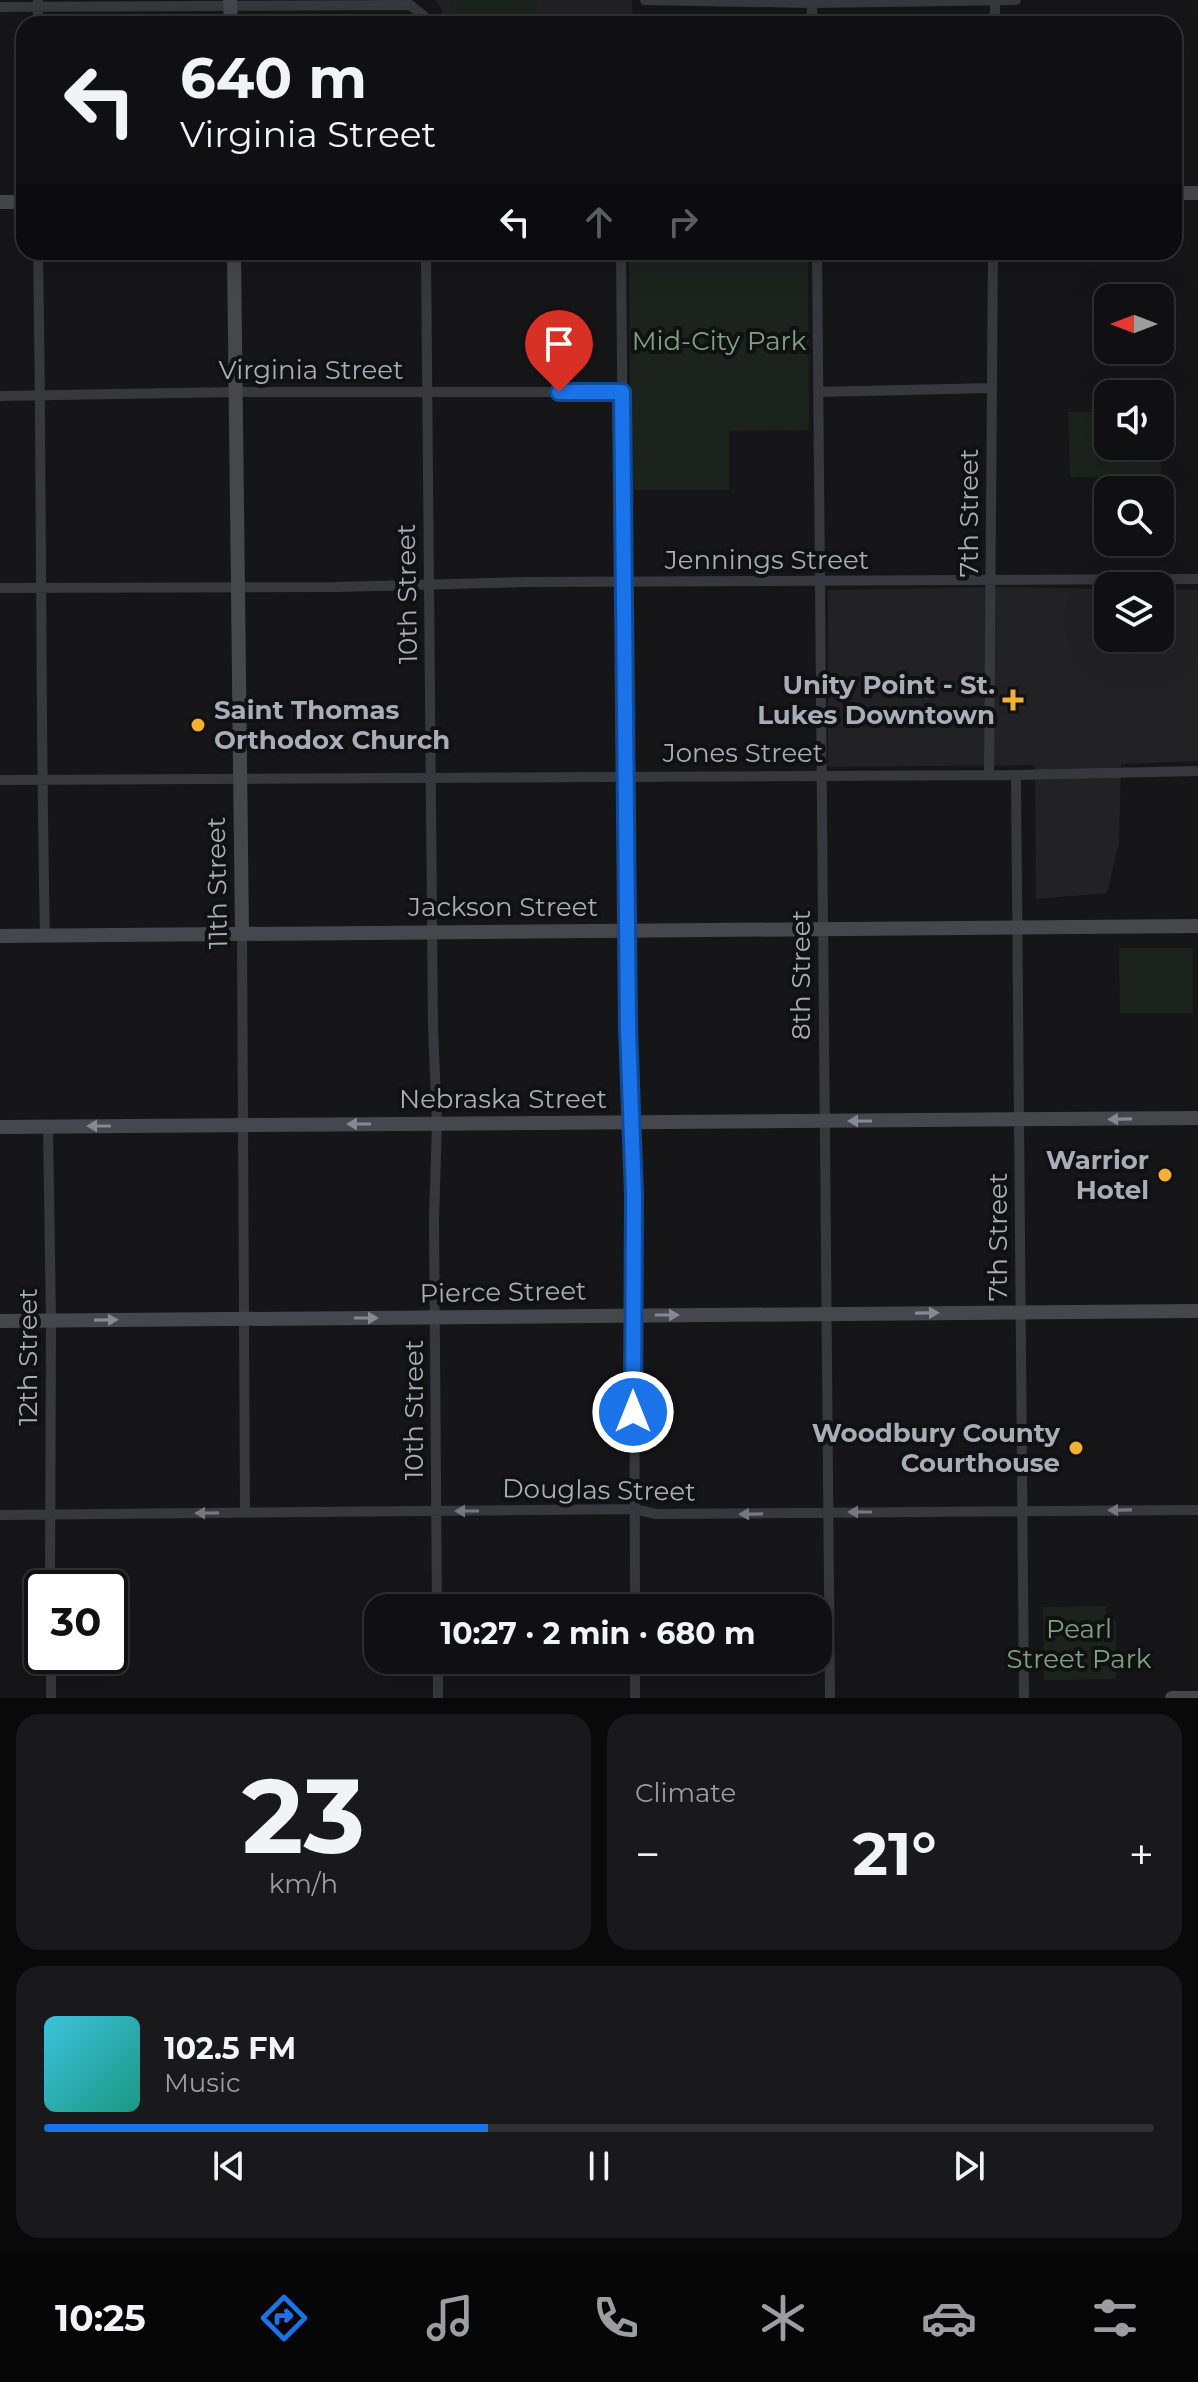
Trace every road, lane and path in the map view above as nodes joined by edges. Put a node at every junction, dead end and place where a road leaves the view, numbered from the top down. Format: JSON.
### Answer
{"nodes":[{"id":1,"x":645,"y":0,"type":"edge"},
{"id":2,"x":995,"y":0,"type":"edge"},
{"id":3,"x":1016,"y":0,"type":"edge"},
{"id":4,"x":785,"y":1,"type":"edge"},
{"id":5,"x":230,"y":2,"type":"edge"},
{"id":6,"x":812,"y":3,"type":"junction"},
{"id":7,"x":38,"y":4,"type":"edge"},
{"id":8,"x":0,"y":7,"type":"edge"},
{"id":9,"x":420,"y":16,"type":"edge"},
{"id":10,"x":812,"y":16,"type":"edge"},
{"id":11,"x":38,"y":260,"type":"edge"},
{"id":12,"x":234,"y":260,"type":"edge"},
{"id":13,"x":426,"y":260,"type":"edge"},
{"id":14,"x":621,"y":260,"type":"edge"},
{"id":15,"x":817,"y":260,"type":"edge"},
{"id":16,"x":993,"y":260,"type":"edge"},
{"id":17,"x":992,"y":388,"type":"junction"},
{"id":18,"x":235,"y":392,"type":"junction"},
{"id":19,"x":427,"y":392,"type":"junction"},
{"id":20,"x":622,"y":392,"type":"junction"},
{"id":21,"x":818,"y":392,"type":"junction"},
{"id":22,"x":0,"y":396,"type":"edge"},
{"id":23,"x":39,"y":397,"type":"junction"},
{"id":24,"x":1198,"y":579,"type":"edge"},
{"id":25,"x":990,"y":580,"type":"junction"},
{"id":26,"x":820,"y":582,"type":"junction"},
{"id":27,"x":624,"y":583,"type":"junction"},
{"id":28,"x":429,"y":584,"type":"junction"},
{"id":29,"x":43,"y":587,"type":"junction"},
{"id":30,"x":0,"y":588,"type":"edge"},
{"id":31,"x":237,"y":588,"type":"junction"},
{"id":32,"x":1198,"y":771,"type":"edge"},
{"id":33,"x":822,"y":775,"type":"junction"},
{"id":34,"x":989,"y":775,"type":"junction"},
{"id":35,"x":1016,"y":775,"type":"junction"},
{"id":36,"x":626,"y":776,"type":"junction"},
{"id":37,"x":239,"y":779,"type":"junction"},
{"id":38,"x":430,"y":779,"type":"junction"},
{"id":39,"x":0,"y":780,"type":"edge"},
{"id":40,"x":41,"y":780,"type":"junction"},
{"id":41,"x":1198,"y":926,"type":"edge"},
{"id":42,"x":1016,"y":927,"type":"junction"},
{"id":43,"x":823,"y":928,"type":"junction"},
{"id":44,"x":627,"y":930,"type":"junction"},
{"id":45,"x":242,"y":932,"type":"junction"},
{"id":46,"x":432,"y":932,"type":"junction"},
{"id":47,"x":45,"y":935,"type":"junction"},
{"id":48,"x":0,"y":936,"type":"edge"},
{"id":49,"x":1198,"y":1118,"type":"edge"},
{"id":50,"x":1019,"y":1120,"type":"junction"},
{"id":51,"x":824,"y":1121,"type":"junction"},
{"id":52,"x":633,"y":1122,"type":"junction"},
{"id":53,"x":437,"y":1123,"type":"junction"},
{"id":54,"x":243,"y":1124,"type":"junction"},
{"id":55,"x":48,"y":1126,"type":"junction"},
{"id":56,"x":0,"y":1127,"type":"edge"},
{"id":57,"x":1198,"y":1311,"type":"edge"},
{"id":58,"x":1020,"y":1312,"type":"junction"},
{"id":59,"x":825,"y":1314,"type":"junction"},
{"id":60,"x":633,"y":1315,"type":"junction"},
{"id":61,"x":435,"y":1317,"type":"junction"},
{"id":62,"x":244,"y":1318,"type":"junction"},
{"id":63,"x":0,"y":1321,"type":"edge"},
{"id":64,"x":51,"y":1321,"type":"junction"},
{"id":65,"x":634,"y":1509,"type":"junction"},
{"id":66,"x":1198,"y":1510,"type":"edge"},
{"id":67,"x":437,"y":1511,"type":"junction"},
{"id":68,"x":1022,"y":1511,"type":"junction"},
{"id":69,"x":245,"y":1513,"type":"junction"},
{"id":70,"x":829,"y":1513,"type":"junction"},
{"id":71,"x":0,"y":1515,"type":"edge"},
{"id":72,"x":50,"y":1515,"type":"junction"},
{"id":73,"x":50,"y":1570,"type":"edge"},
{"id":74,"x":437,"y":1594,"type":"edge"},
{"id":75,"x":635,"y":1594,"type":"edge"},
{"id":76,"x":51,"y":1674,"type":"edge"},
{"id":77,"x":438,"y":1674,"type":"edge"},
{"id":78,"x":635,"y":1674,"type":"edge"},
{"id":79,"x":51,"y":1698,"type":"edge"},
{"id":80,"x":438,"y":1698,"type":"edge"},
{"id":81,"x":635,"y":1698,"type":"edge"},
{"id":82,"x":830,"y":1698,"type":"edge"},
{"id":83,"x":1024,"y":1698,"type":"edge"},
{"id":84,"x":1172,"y":1698,"type":"edge"},
{"id":85,"x":1198,"y":1698,"type":"edge"}],
"edges":[{"from":1,"to":4,"type":"street"},
{"from":2,"to":3,"type":"street"},
{"from":2,"to":6,"type":"street"},
{"from":4,"to":6,"type":"street"},
{"from":5,"to":7,"type":"street"},
{"from":5,"to":9,"type":"street"},
{"from":6,"to":10,"type":"street"},
{"from":7,"to":8,"type":"street"},
{"from":11,"to":23,"type":"street"},
{"from":12,"to":18,"type":"main road","name":"11th Street"},
{"from":13,"to":19,"type":"street","name":"10th Street"},
{"from":14,"to":20,"type":"street"},
{"from":15,"to":21,"type":"street","name":"8th Street"},
{"from":16,"to":17,"type":"street","name":"7th Street"},
{"from":17,"to":21,"type":"street"},
{"from":17,"to":25,"type":"street","name":"7th Street"},
{"from":18,"to":19,"type":"street","name":"Virginia Street"},
{"from":18,"to":23,"type":"street","name":"Virginia Street"},
{"from":18,"to":31,"type":"main road","name":"11th Street"},
{"from":19,"to":20,"type":"street","name":"Virginia Street"},
{"from":19,"to":28,"type":"street","name":"10th Street"},
{"from":20,"to":27,"type":"street"},
{"from":21,"to":26,"type":"street","name":"8th Street"},
{"from":22,"to":23,"type":"street","name":"Virginia Street"},
{"from":23,"to":29,"type":"street"},
{"from":24,"to":25,"type":"street","name":"Jennings Street"},
{"from":25,"to":26,"type":"street","name":"Jennings Street"},
{"from":25,"to":34,"type":"street","name":"7th Street"},
{"from":26,"to":27,"type":"street","name":"Jennings Street"},
{"from":26,"to":33,"type":"street","name":"8th Street"},
{"from":27,"to":28,"type":"street","name":"Jennings Street"},
{"from":27,"to":36,"type":"street"},
{"from":28,"to":31,"type":"street","name":"Jennings Street"},
{"from":28,"to":38,"type":"street","name":"10th Street"},
{"from":29,"to":30,"type":"street","name":"Jennings Street"},
{"from":29,"to":31,"type":"street","name":"Jennings Street"},
{"from":29,"to":40,"type":"street"},
{"from":31,"to":37,"type":"main road","name":"11th Street"},
{"from":32,"to":35,"type":"street","name":"Jones Street"},
{"from":33,"to":34,"type":"street","name":"Jones Street"},
{"from":33,"to":36,"type":"street","name":"Jones Street"},
{"from":33,"to":43,"type":"street","name":"8th Street"},
{"from":34,"to":35,"type":"street","name":"Jones Street"},
{"from":35,"to":42,"type":"street","name":"7th Street"},
{"from":36,"to":38,"type":"street","name":"Jones Street"},
{"from":36,"to":44,"type":"street"},
{"from":37,"to":38,"type":"street","name":"Jones Street"},
{"from":37,"to":40,"type":"street","name":"Jones Street"},
{"from":37,"to":45,"type":"main road","name":"11th Street"},
{"from":38,"to":46,"type":"street","name":"10th Street"},
{"from":39,"to":40,"type":"street","name":"Jones Street"},
{"from":40,"to":47,"type":"street"},
{"from":41,"to":42,"type":"main road","name":"Jackson Street"},
{"from":42,"to":43,"type":"main road","name":"Jackson Street"},
{"from":42,"to":50,"type":"street","name":"7th Street"},
{"from":43,"to":44,"type":"main road","name":"Jackson Street"},
{"from":43,"to":51,"type":"street","name":"8th Street"},
{"from":44,"to":46,"type":"main road","name":"Jackson Street"},
{"from":44,"to":52,"type":"street"},
{"from":45,"to":46,"type":"main road","name":"Jackson Street"},
{"from":45,"to":47,"type":"main road","name":"Jackson Street"},
{"from":45,"to":54,"type":"street","name":"11th Street"},
{"from":46,"to":53,"type":"street","name":"10th Street"},
{"from":47,"to":48,"type":"main road","name":"Jackson Street"},
{"from":49,"to":50,"type":"main road","name":"Nebraska Street","one_way":true},
{"from":50,"to":51,"type":"main road","name":"Nebraska Street","one_way":true},
{"from":50,"to":58,"type":"street","name":"7th Street"},
{"from":51,"to":52,"type":"main road","name":"Nebraska Street"},
{"from":51,"to":59,"type":"street","name":"8th Street"},
{"from":52,"to":53,"type":"main road","name":"Nebraska Street"},
{"from":52,"to":60,"type":"street"},
{"from":53,"to":54,"type":"main road","name":"Nebraska Street","one_way":true},
{"from":53,"to":61,"type":"street","name":"10th Street"},
{"from":54,"to":55,"type":"main road","name":"Nebraska Street","one_way":true},
{"from":54,"to":62,"type":"street","name":"11th Street"},
{"from":55,"to":56,"type":"main road","name":"Nebraska Street"},
{"from":55,"to":64,"type":"street","name":"12th Street"},
{"from":57,"to":58,"type":"main road","name":"Pierce Street"},
{"from":59,"to":58,"type":"main road","name":"Pierce Street","one_way":true},
{"from":58,"to":68,"type":"street","name":"7th Street"},
{"from":60,"to":59,"type":"main road","name":"Pierce Street","one_way":true},
{"from":59,"to":70,"type":"street","name":"8th Street"},
{"from":60,"to":61,"type":"main road","name":"Pierce Street"},
{"from":60,"to":65,"type":"street"},
{"from":62,"to":61,"type":"main road","name":"Pierce Street","one_way":true},
{"from":61,"to":67,"type":"street","name":"10th Street"},
{"from":64,"to":62,"type":"main road","name":"Pierce Street","one_way":true},
{"from":62,"to":69,"type":"street","name":"11th Street"},
{"from":63,"to":64,"type":"main road","name":"Pierce Street"},
{"from":64,"to":72,"type":"street","name":"12th Street"},
{"from":65,"to":67,"type":"street","name":"Douglas Street","one_way":true},
{"from":70,"to":65,"type":"street","name":"Douglas Street","one_way":true},
{"from":65,"to":75,"type":"street"},
{"from":66,"to":68,"type":"street","name":"Douglas Street","one_way":true},
{"from":67,"to":69,"type":"street","name":"Douglas Street"},
{"from":67,"to":74,"type":"street","name":"10th Street"},
{"from":68,"to":70,"type":"street","name":"Douglas Street","one_way":true},
{"from":68,"to":83,"type":"street","name":"7th Street"},
{"from":69,"to":72,"type":"street","name":"Douglas Street","one_way":true},
{"from":70,"to":82,"type":"street","name":"8th Street"},
{"from":71,"to":72,"type":"street","name":"Douglas Street"},
{"from":72,"to":73,"type":"street","name":"12th Street"},
{"from":76,"to":79,"type":"street"},
{"from":77,"to":80,"type":"street"},
{"from":78,"to":81,"type":"street"},
{"from":84,"to":85,"type":"main road"}]}
